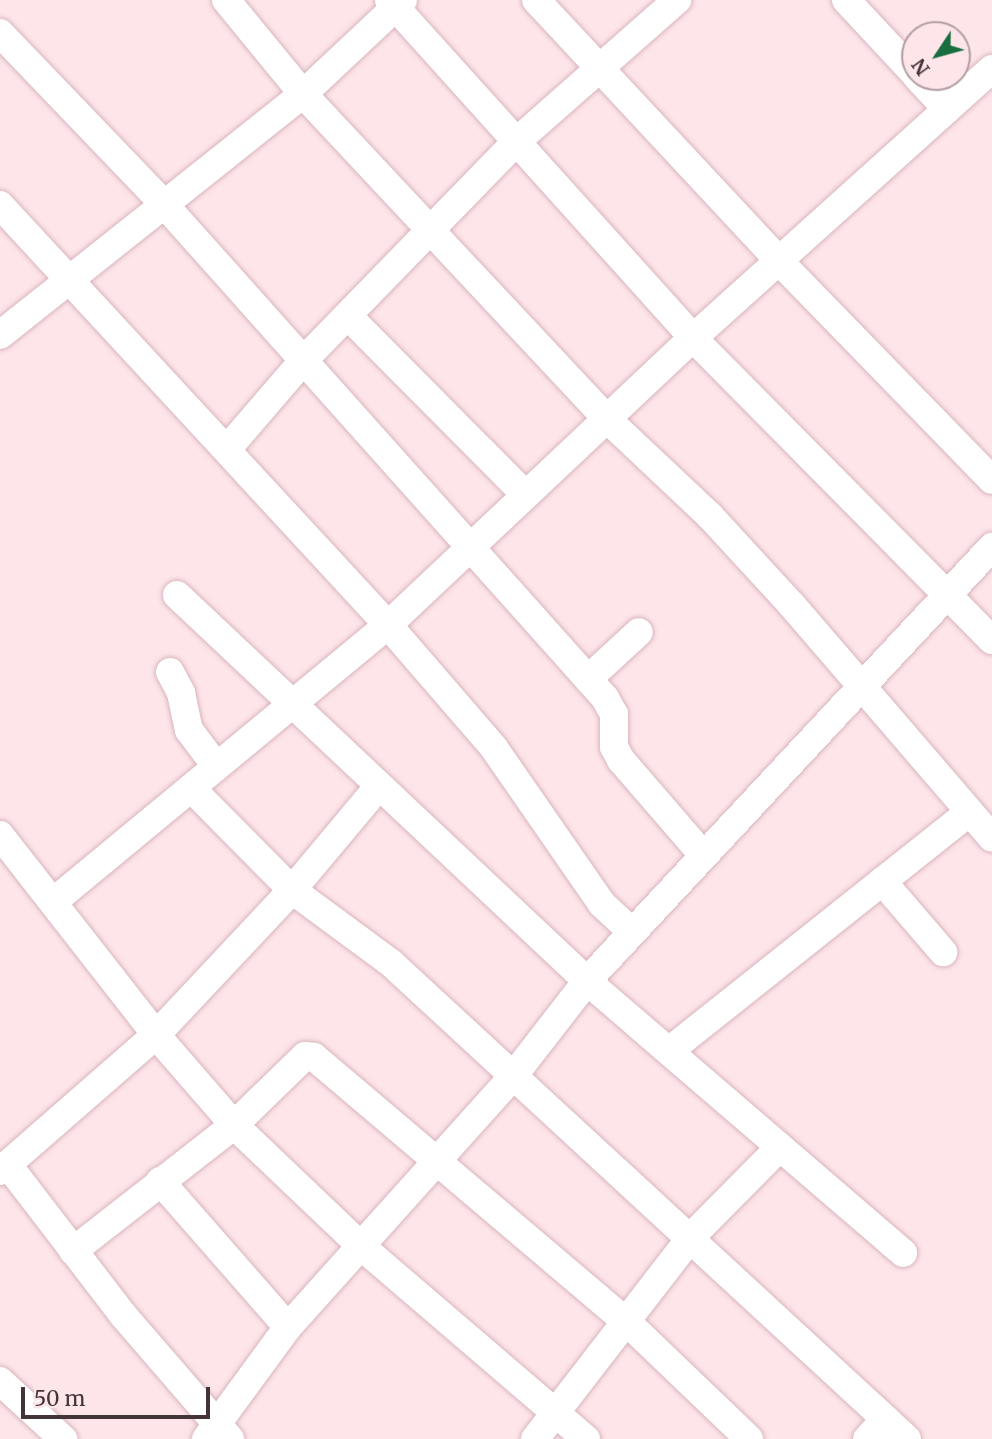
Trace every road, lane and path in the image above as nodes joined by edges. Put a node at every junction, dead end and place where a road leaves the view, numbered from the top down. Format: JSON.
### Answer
{"nodes":[{"id":1,"x":226,"y":0,"type":"edge"},
{"id":2,"x":536,"y":0,"type":"edge"},
{"id":3,"x":677,"y":0,"type":"edge"},
{"id":4,"x":846,"y":0,"type":"edge"},
{"id":5,"x":396,"y":2,"type":"edge"},
{"id":6,"x":0,"y":33,"type":"edge"},
{"id":7,"x":901,"y":60,"type":"edge"},
{"id":8,"x":600,"y":67,"type":"junction"},
{"id":9,"x":992,"y":69,"type":"edge"},
{"id":10,"x":930,"y":91,"type":"edge"},
{"id":11,"x":303,"y":94,"type":"junction"},
{"id":12,"x":947,"y":109,"type":"junction"},
{"id":13,"x":516,"y":142,"type":"junction"},
{"id":14,"x":162,"y":202,"type":"junction"},
{"id":15,"x":0,"y":205,"type":"edge"},
{"id":16,"x":432,"y":232,"type":"junction"},
{"id":17,"x":779,"y":261,"type":"junction"},
{"id":18,"x":73,"y":280,"type":"junction"},
{"id":19,"x":348,"y":316,"type":"junction"},
{"id":20,"x":0,"y":335,"type":"edge"},
{"id":21,"x":693,"y":338,"type":"junction"},
{"id":22,"x":301,"y":363,"type":"junction"},
{"id":23,"x":607,"y":419,"type":"junction"},
{"id":24,"x":228,"y":448,"type":"junction"},
{"id":25,"x":992,"y":480,"type":"edge"},
{"id":26,"x":525,"y":494,"type":"junction"},
{"id":27,"x":470,"y":546,"type":"junction"},
{"id":28,"x":992,"y":547,"type":"edge"},
{"id":29,"x":177,"y":594,"type":"dead end"},
{"id":30,"x":946,"y":598,"type":"junction"},
{"id":31,"x":388,"y":625,"type":"junction"},
{"id":32,"x":639,"y":632,"type":"dead end"},
{"id":33,"x":992,"y":640,"type":"edge"},
{"id":34,"x":170,"y":672,"type":"dead end"},
{"id":35,"x":588,"y":678,"type":"junction"},
{"id":36,"x":862,"y":687,"type":"junction"},
{"id":37,"x":295,"y":705,"type":"junction"},
{"id":38,"x":216,"y":766,"type":"junction"},
{"id":39,"x":378,"y":787,"type":"junction"},
{"id":40,"x":192,"y":789,"type":"junction"},
{"id":41,"x":968,"y":813,"type":"junction"},
{"id":42,"x":0,"y":835,"type":"edge"},
{"id":43,"x":992,"y":838,"type":"edge"},
{"id":44,"x":703,"y":855,"type":"junction"},
{"id":45,"x":882,"y":881,"type":"junction"},
{"id":46,"x":292,"y":890,"type":"junction"},
{"id":47,"x":54,"y":902,"type":"junction"},
{"id":48,"x":631,"y":931,"type":"junction"},
{"id":49,"x":943,"y":952,"type":"dead end"},
{"id":50,"x":587,"y":981,"type":"junction"},
{"id":51,"x":156,"y":1035,"type":"junction"},
{"id":52,"x":669,"y":1051,"type":"junction"},
{"id":53,"x":514,"y":1075,"type":"junction"},
{"id":54,"x":234,"y":1125,"type":"junction"},
{"id":55,"x":780,"y":1147,"type":"junction"},
{"id":56,"x":437,"y":1162,"type":"junction"},
{"id":57,"x":4,"y":1168,"type":"edge"},
{"id":58,"x":160,"y":1181,"type":"junction"},
{"id":59,"x":692,"y":1236,"type":"junction"},
{"id":60,"x":362,"y":1247,"type":"junction"},
{"id":61,"x":73,"y":1251,"type":"junction"},
{"id":62,"x":903,"y":1253,"type":"dead end"},
{"id":63,"x":627,"y":1322,"type":"junction"},
{"id":64,"x":288,"y":1327,"type":"junction"},
{"id":65,"x":0,"y":1381,"type":"edge"},
{"id":66,"x":558,"y":1412,"type":"junction"},
{"id":67,"x":876,"y":1429,"type":"edge"},
{"id":68,"x":216,"y":1434,"type":"edge"},
{"id":69,"x":63,"y":1439,"type":"edge"},
{"id":70,"x":535,"y":1439,"type":"edge"},
{"id":71,"x":586,"y":1439,"type":"edge"},
{"id":72,"x":749,"y":1439,"type":"edge"},
{"id":73,"x":907,"y":1439,"type":"edge"}],
"edges":[{"from":1,"to":11,"type":"street"},
{"from":2,"to":8,"type":"street"},
{"from":3,"to":8,"type":"street"},
{"from":4,"to":7,"type":"street"},
{"from":5,"to":11,"type":"street"},
{"from":5,"to":13,"type":"street"},
{"from":6,"to":14,"type":"street"},
{"from":8,"to":13,"type":"street"},
{"from":8,"to":17,"type":"street"},
{"from":9,"to":12,"type":"street"},
{"from":10,"to":12,"type":"street"},
{"from":11,"to":14,"type":"street"},
{"from":11,"to":16,"type":"street"},
{"from":12,"to":17,"type":"street"},
{"from":13,"to":16,"type":"street"},
{"from":13,"to":21,"type":"street"},
{"from":14,"to":18,"type":"street"},
{"from":14,"to":22,"type":"street"},
{"from":15,"to":18,"type":"street"},
{"from":16,"to":19,"type":"street"},
{"from":16,"to":23,"type":"street"},
{"from":17,"to":21,"type":"street"},
{"from":17,"to":25,"type":"street"},
{"from":18,"to":20,"type":"street"},
{"from":18,"to":24,"type":"street"},
{"from":19,"to":22,"type":"street"},
{"from":19,"to":26,"type":"street"},
{"from":21,"to":23,"type":"street"},
{"from":21,"to":30,"type":"street"},
{"from":22,"to":24,"type":"street"},
{"from":22,"to":27,"type":"street"},
{"from":23,"to":26,"type":"street"},
{"from":23,"to":36,"type":"street"},
{"from":24,"to":31,"type":"street"},
{"from":26,"to":27,"type":"street"},
{"from":27,"to":31,"type":"street"},
{"from":27,"to":35,"type":"street"},
{"from":28,"to":30,"type":"street"},
{"from":29,"to":37,"type":"street"},
{"from":30,"to":33,"type":"street"},
{"from":30,"to":36,"type":"street"},
{"from":31,"to":37,"type":"street"},
{"from":31,"to":48,"type":"street"},
{"from":32,"to":35,"type":"street"},
{"from":34,"to":38,"type":"street"},
{"from":35,"to":44,"type":"street"},
{"from":36,"to":41,"type":"street"},
{"from":36,"to":44,"type":"street"},
{"from":37,"to":38,"type":"street"},
{"from":37,"to":39,"type":"street"},
{"from":38,"to":40,"type":"street"},
{"from":39,"to":46,"type":"street"},
{"from":39,"to":50,"type":"street"},
{"from":40,"to":46,"type":"street"},
{"from":40,"to":47,"type":"street"},
{"from":41,"to":43,"type":"street"},
{"from":41,"to":45,"type":"street"},
{"from":42,"to":47,"type":"street"},
{"from":44,"to":48,"type":"street"},
{"from":45,"to":49,"type":"street"},
{"from":45,"to":52,"type":"street"},
{"from":46,"to":51,"type":"street"},
{"from":46,"to":53,"type":"street"},
{"from":47,"to":51,"type":"street"},
{"from":48,"to":50,"type":"street"},
{"from":50,"to":52,"type":"street"},
{"from":50,"to":53,"type":"street"},
{"from":51,"to":54,"type":"street"},
{"from":51,"to":57,"type":"street"},
{"from":52,"to":55,"type":"street"},
{"from":53,"to":56,"type":"street"},
{"from":53,"to":59,"type":"street"},
{"from":54,"to":56,"type":"street"},
{"from":54,"to":58,"type":"street"},
{"from":54,"to":60,"type":"street"},
{"from":55,"to":59,"type":"street"},
{"from":55,"to":62,"type":"street"},
{"from":56,"to":60,"type":"street"},
{"from":56,"to":63,"type":"street"},
{"from":57,"to":61,"type":"street"},
{"from":58,"to":61,"type":"street"},
{"from":58,"to":64,"type":"street"},
{"from":59,"to":63,"type":"street"},
{"from":59,"to":67,"type":"street"},
{"from":60,"to":64,"type":"street"},
{"from":60,"to":66,"type":"street"},
{"from":61,"to":68,"type":"street"},
{"from":63,"to":66,"type":"street"},
{"from":63,"to":72,"type":"street"},
{"from":64,"to":68,"type":"street"},
{"from":65,"to":69,"type":"street"},
{"from":66,"to":70,"type":"street"},
{"from":66,"to":71,"type":"street"},
{"from":67,"to":73,"type":"street"}]}
